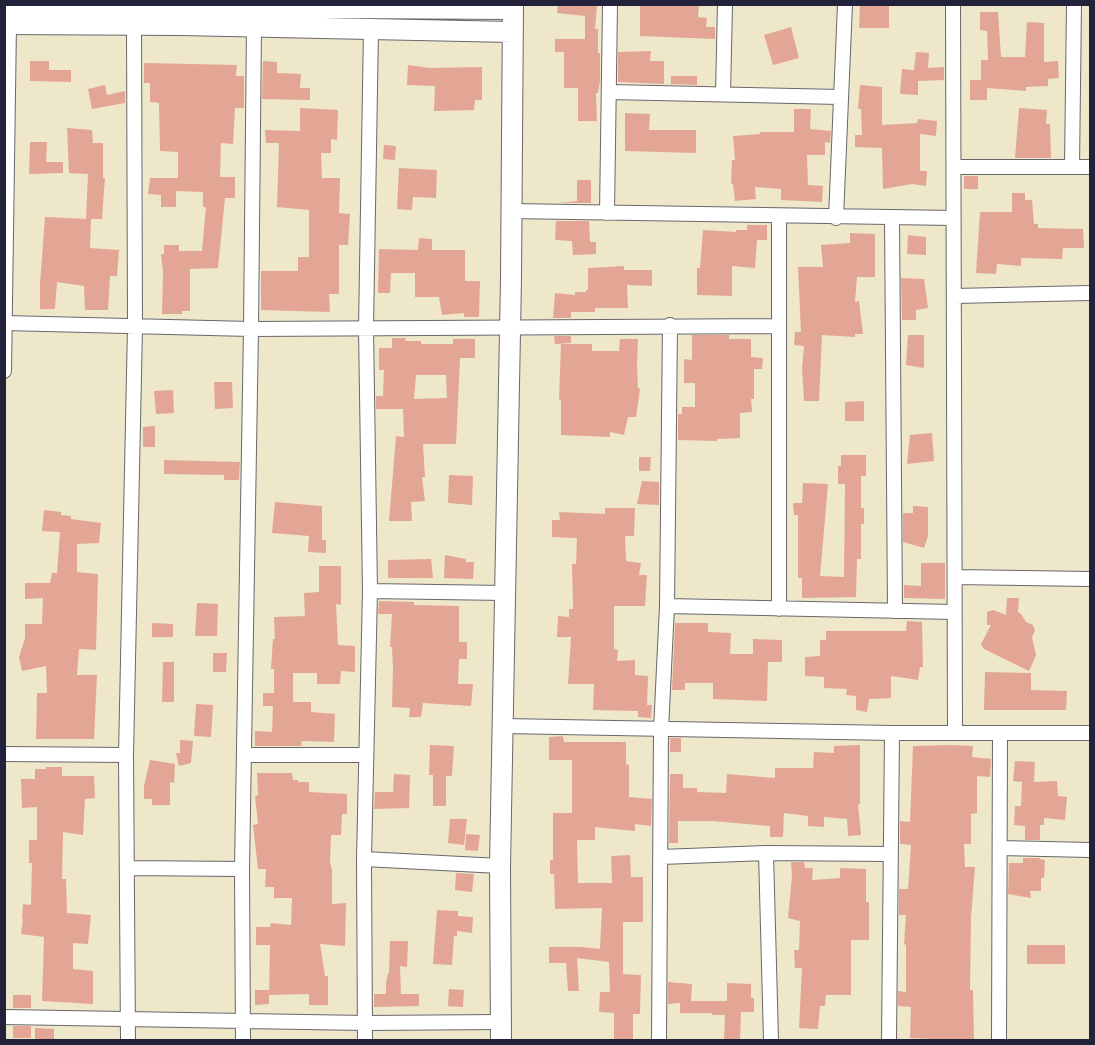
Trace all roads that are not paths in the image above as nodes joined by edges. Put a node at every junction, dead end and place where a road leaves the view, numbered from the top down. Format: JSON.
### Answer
{"nodes":[{"id":1,"x":610,"y":4,"type":"edge"},
{"id":2,"x":725,"y":4,"type":"edge"},
{"id":3,"x":845,"y":4,"type":"edge"},
{"id":4,"x":953,"y":4,"type":"edge"},
{"id":5,"x":1074,"y":4,"type":"edge"},
{"id":6,"x":31,"y":5,"type":"edge"},
{"id":7,"x":144,"y":5,"type":"edge"},
{"id":8,"x":374,"y":7,"type":"edge"},
{"id":9,"x":513,"y":7,"type":"edge"},
{"id":10,"x":6,"y":18,"type":"edge"},
{"id":11,"x":134,"y":25,"type":"junction"},
{"id":12,"x":254,"y":26,"type":"junction"},
{"id":13,"x":372,"y":29,"type":"junction"},
{"id":14,"x":512,"y":32,"type":"junction"},
{"id":15,"x":609,"y":92,"type":"junction"},
{"id":16,"x":723,"y":94,"type":"junction"},
{"id":17,"x":840,"y":97,"type":"junction"},
{"id":18,"x":954,"y":167,"type":"junction"},
{"id":19,"x":1090,"y":167,"type":"edge"},
{"id":20,"x":1072,"y":168,"type":"junction"},
{"id":21,"x":510,"y":211,"type":"junction"},
{"id":22,"x":607,"y":213,"type":"junction"},
{"id":23,"x":779,"y":216,"type":"junction"},
{"id":24,"x":836,"y":218,"type":"junction"},
{"id":25,"x":892,"y":218,"type":"junction"},
{"id":26,"x":953,"y":218,"type":"junction"},
{"id":27,"x":1090,"y":293,"type":"edge"},
{"id":28,"x":954,"y":296,"type":"junction"},
{"id":29,"x":5,"y":323,"type":"edge"},
{"id":30,"x":670,"y":326,"type":"junction"},
{"id":31,"x":779,"y":326,"type":"junction"},
{"id":32,"x":135,"y":327,"type":"junction"},
{"id":33,"x":366,"y":328,"type":"junction"},
{"id":34,"x":251,"y":329,"type":"junction"},
{"id":35,"x":509,"y":329,"type":"junction"},
{"id":36,"x":4,"y":371,"type":"edge"},
{"id":37,"x":956,"y":577,"type":"junction"},
{"id":38,"x":1090,"y":579,"type":"edge"},
{"id":39,"x":370,"y":591,"type":"junction"},
{"id":40,"x":505,"y":593,"type":"junction"},
{"id":41,"x":667,"y":606,"type":"junction"},
{"id":42,"x":779,"y":609,"type":"junction"},
{"id":43,"x":895,"y":611,"type":"junction"},
{"id":44,"x":954,"y":612,"type":"junction"},
{"id":45,"x":504,"y":726,"type":"junction"},
{"id":46,"x":661,"y":730,"type":"junction"},
{"id":47,"x":892,"y":733,"type":"junction"},
{"id":48,"x":955,"y":733,"type":"junction"},
{"id":49,"x":1090,"y":733,"type":"edge"},
{"id":50,"x":1000,"y":734,"type":"junction"},
{"id":51,"x":4,"y":754,"type":"edge"},
{"id":52,"x":126,"y":755,"type":"junction"},
{"id":53,"x":244,"y":755,"type":"junction"},
{"id":54,"x":365,"y":755,"type":"junction"},
{"id":55,"x":1000,"y":848,"type":"junction"},
{"id":56,"x":1090,"y":850,"type":"edge"},
{"id":57,"x":766,"y":853,"type":"junction"},
{"id":58,"x":890,"y":854,"type":"junction"},
{"id":59,"x":661,"y":857,"type":"junction"},
{"id":60,"x":364,"y":859,"type":"junction"},
{"id":61,"x":500,"y":866,"type":"junction"},
{"id":62,"x":127,"y":868,"type":"junction"},
{"id":63,"x":242,"y":869,"type":"junction"},
{"id":64,"x":4,"y":1017,"type":"edge"},
{"id":65,"x":128,"y":1018,"type":"junction"},
{"id":66,"x":243,"y":1019,"type":"junction"},
{"id":67,"x":365,"y":1023,"type":"junction"},
{"id":68,"x":501,"y":1031,"type":"edge"},
{"id":69,"x":128,"y":1041,"type":"edge"},
{"id":70,"x":243,"y":1041,"type":"edge"},
{"id":71,"x":365,"y":1041,"type":"edge"},
{"id":72,"x":659,"y":1041,"type":"edge"},
{"id":73,"x":771,"y":1041,"type":"edge"},
{"id":74,"x":889,"y":1041,"type":"edge"},
{"id":75,"x":999,"y":1041,"type":"edge"}],
"edges":[{"from":1,"to":15,"type":"street"},
{"from":2,"to":16,"type":"street"},
{"from":3,"to":17,"type":"street"},
{"from":4,"to":18,"type":"street"},
{"from":5,"to":20,"type":"street"},
{"from":6,"to":7,"type":"main road"},
{"from":6,"to":10,"type":"main road"},
{"from":7,"to":8,"type":"main road"},
{"from":8,"to":9,"type":"main road"},
{"from":9,"to":14,"type":"main road"},
{"from":10,"to":11,"type":"main road"},
{"from":10,"to":29,"type":"street"},
{"from":11,"to":12,"type":"main road"},
{"from":11,"to":32,"type":"street"},
{"from":12,"to":13,"type":"main road"},
{"from":12,"to":34,"type":"street"},
{"from":13,"to":14,"type":"main road"},
{"from":13,"to":33,"type":"street"},
{"from":14,"to":21,"type":"main road"},
{"from":15,"to":16,"type":"street"},
{"from":15,"to":22,"type":"street"},
{"from":16,"to":17,"type":"street"},
{"from":17,"to":24,"type":"street"},
{"from":18,"to":20,"type":"street"},
{"from":18,"to":26,"type":"street"},
{"from":19,"to":20,"type":"street"},
{"from":21,"to":22,"type":"street"},
{"from":21,"to":35,"type":"main road"},
{"from":22,"to":23,"type":"street"},
{"from":23,"to":24,"type":"street"},
{"from":23,"to":31,"type":"street"},
{"from":24,"to":25,"type":"street"},
{"from":25,"to":26,"type":"street"},
{"from":25,"to":43,"type":"street"},
{"from":26,"to":28,"type":"street"},
{"from":27,"to":28,"type":"street"},
{"from":28,"to":37,"type":"street"},
{"from":29,"to":32,"type":"street"},
{"from":29,"to":36,"type":"street"},
{"from":30,"to":31,"type":"street"},
{"from":30,"to":35,"type":"street"},
{"from":30,"to":41,"type":"street"},
{"from":31,"to":42,"type":"street"},
{"from":32,"to":34,"type":"street"},
{"from":32,"to":52,"type":"street"},
{"from":33,"to":34,"type":"street"},
{"from":33,"to":35,"type":"street"},
{"from":33,"to":39,"type":"street"},
{"from":34,"to":53,"type":"street"},
{"from":35,"to":40,"type":"main road"},
{"from":37,"to":38,"type":"street"},
{"from":37,"to":44,"type":"street"},
{"from":39,"to":40,"type":"street"},
{"from":39,"to":54,"type":"street"},
{"from":40,"to":45,"type":"main road"},
{"from":41,"to":42,"type":"street"},
{"from":41,"to":46,"type":"street"},
{"from":42,"to":43,"type":"street"},
{"from":43,"to":44,"type":"street"},
{"from":44,"to":48,"type":"street"},
{"from":45,"to":46,"type":"street"},
{"from":45,"to":61,"type":"main road"},
{"from":46,"to":47,"type":"street"},
{"from":46,"to":59,"type":"street"},
{"from":47,"to":48,"type":"street"},
{"from":47,"to":58,"type":"street"},
{"from":48,"to":50,"type":"street"},
{"from":49,"to":50,"type":"street"},
{"from":50,"to":55,"type":"street"},
{"from":51,"to":52,"type":"street"},
{"from":52,"to":62,"type":"street"},
{"from":53,"to":54,"type":"street"},
{"from":53,"to":63,"type":"street"},
{"from":54,"to":60,"type":"street"},
{"from":55,"to":56,"type":"street"},
{"from":55,"to":75,"type":"street"},
{"from":57,"to":58,"type":"street"},
{"from":57,"to":59,"type":"street"},
{"from":57,"to":73,"type":"street"},
{"from":58,"to":74,"type":"street"},
{"from":59,"to":72,"type":"street"},
{"from":60,"to":61,"type":"street"},
{"from":60,"to":67,"type":"street"},
{"from":61,"to":68,"type":"main road"},
{"from":62,"to":63,"type":"street"},
{"from":62,"to":65,"type":"street"},
{"from":63,"to":66,"type":"street"},
{"from":64,"to":65,"type":"street"},
{"from":65,"to":66,"type":"street"},
{"from":65,"to":69,"type":"street"},
{"from":66,"to":67,"type":"street"},
{"from":66,"to":70,"type":"street"},
{"from":67,"to":68,"type":"street"},
{"from":67,"to":71,"type":"street"}]}
